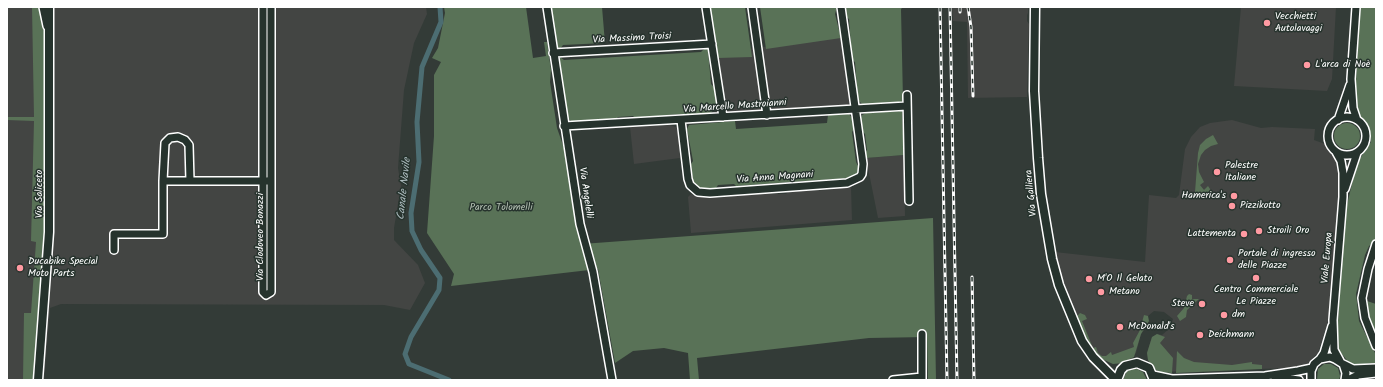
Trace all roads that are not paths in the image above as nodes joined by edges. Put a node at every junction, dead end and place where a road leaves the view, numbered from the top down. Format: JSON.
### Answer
{"nodes":[{"id":1,"x":43,"y":7,"type":"edge"},
{"id":2,"x":49,"y":7,"type":"edge"},
{"id":3,"x":263,"y":7,"type":"edge"},
{"id":4,"x":271,"y":7,"type":"edge"},
{"id":5,"x":547,"y":7,"type":"edge"},
{"id":6,"x":706,"y":7,"type":"edge"},
{"id":7,"x":752,"y":7,"type":"edge"},
{"id":8,"x":841,"y":7,"type":"edge"},
{"id":9,"x":1035,"y":7,"type":"edge"},
{"id":10,"x":1356,"y":7,"type":"edge"},
{"id":11,"x":50,"y":41,"type":"junction"},
{"id":12,"x":712,"y":44,"type":"junction"},
{"id":13,"x":553,"y":53,"type":"junction"},
{"id":14,"x":1351,"y":79,"type":"junction"},
{"id":15,"x":907,"y":95,"type":"dead end"},
{"id":16,"x":907,"y":106,"type":"junction"},
{"id":17,"x":855,"y":110,"type":"junction"},
{"id":18,"x":767,"y":115,"type":"junction"},
{"id":19,"x":722,"y":117,"type":"junction"},
{"id":20,"x":681,"y":120,"type":"junction"},
{"id":21,"x":1338,"y":120,"type":"junction"},
{"id":22,"x":1357,"y":120,"type":"junction"},
{"id":23,"x":564,"y":126,"type":"junction"},
{"id":24,"x":1336,"y":152,"type":"junction"},
{"id":25,"x":1357,"y":153,"type":"junction"},
{"id":26,"x":164,"y":181,"type":"junction"},
{"id":27,"x":190,"y":181,"type":"junction"},
{"id":28,"x":267,"y":181,"type":"junction"},
{"id":29,"x":1343,"y":197,"type":"junction"},
{"id":30,"x":909,"y":201,"type":"dead end"},
{"id":31,"x":1376,"y":244,"type":"edge"},
{"id":32,"x":114,"y":250,"type":"dead end"},
{"id":33,"x":1333,"y":320,"type":"junction"},
{"id":34,"x":922,"y":334,"type":"dead end"},
{"id":35,"x":1376,"y":346,"type":"edge"},
{"id":36,"x":1320,"y":359,"type":"junction"},
{"id":37,"x":1341,"y":363,"type":"junction"},
{"id":38,"x":1100,"y":364,"type":"junction"},
{"id":39,"x":1125,"y":366,"type":"junction"},
{"id":40,"x":1312,"y":368,"type":"junction"},
{"id":41,"x":1376,"y":368,"type":"edge"},
{"id":42,"x":1376,"y":373,"type":"edge"},
{"id":43,"x":1265,"y":376,"type":"junction"},
{"id":44,"x":1153,"y":377,"type":"edge"},
{"id":45,"x":922,"y":379,"type":"edge"},
{"id":46,"x":1170,"y":379,"type":"edge"},
{"id":47,"x":38,"y":380,"type":"edge"},
{"id":48,"x":612,"y":380,"type":"edge"},
{"id":49,"x":893,"y":380,"type":"edge"},
{"id":50,"x":1117,"y":380,"type":"edge"},
{"id":51,"x":1299,"y":380,"type":"edge"},
{"id":52,"x":1311,"y":380,"type":"edge"},
{"id":53,"x":1347,"y":380,"type":"edge"}],
"edges":[{"from":1,"to":11,"type":"street"},
{"from":2,"to":11,"type":"main road","name":"Via Saliceto"},
{"from":3,"to":28,"type":"street","name":"Via Clodoveo Bonazzi"},
{"from":4,"to":28,"type":"street","name":"Via Clodoveo Bonazzi"},
{"from":5,"to":13,"type":"street","name":"Via Angelelli"},
{"from":6,"to":12,"type":"street"},
{"from":7,"to":18,"type":"street"},
{"from":8,"to":17,"type":"street"},
{"from":9,"to":38,"type":"main road","name":"Via Galliera"},
{"from":10,"to":14,"type":"street"},
{"from":11,"to":47,"type":"main road","name":"Via Saliceto"},
{"from":12,"to":13,"type":"street","name":"Via Massimo Troisi"},
{"from":12,"to":19,"type":"street"},
{"from":13,"to":23,"type":"street","name":"Via Angelelli"},
{"from":14,"to":21,"type":"street"},
{"from":14,"to":22,"type":"street"},
{"from":15,"to":16,"type":"street"},
{"from":16,"to":17,"type":"street","name":"Via Marcello Mastroianni"},
{"from":16,"to":30,"type":"street"},
{"from":17,"to":18,"type":"street","name":"Via Marcello Mastroianni"},
{"from":17,"to":20,"type":"street","name":"Via Anna Magnani"},
{"from":18,"to":19,"type":"street","name":"Via Marcello Mastroianni"},
{"from":19,"to":20,"type":"street","name":"Via Marcello Mastroianni"},
{"from":20,"to":23,"type":"street","name":"Via Marcello Mastroianni"},
{"from":21,"to":22,"type":"street"},
{"from":21,"to":24,"type":"street"},
{"from":22,"to":25,"type":"street"},
{"from":23,"to":48,"type":"street","name":"Via Angelelli"},
{"from":24,"to":25,"type":"street"},
{"from":24,"to":29,"type":"street","name":"Viale Europa"},
{"from":25,"to":29,"type":"street","name":"Viale Europa"},
{"from":26,"to":27,"type":"street","name":"Via Clodoveo Bonazzi"},
{"from":26,"to":27,"type":"street"},
{"from":26,"to":32,"type":"street"},
{"from":27,"to":28,"type":"street","name":"Via Clodoveo Bonazzi"},
{"from":28,"to":28,"type":"street","name":"Via Clodoveo Bonazzi"},
{"from":29,"to":33,"type":"street","name":"Viale Europa"},
{"from":31,"to":35,"type":"street"},
{"from":33,"to":36,"type":"street","name":"Viale Europa"},
{"from":33,"to":37,"type":"street","name":"Viale Europa"},
{"from":34,"to":45,"type":"street"},
{"from":36,"to":37,"type":"street"},
{"from":36,"to":40,"type":"street","name":"Viale Europa"},
{"from":37,"to":41,"type":"street"},
{"from":37,"to":53,"type":"street","name":"Viale Europa"},
{"from":38,"to":39,"type":"main road"},
{"from":38,"to":50,"type":"main road","name":"Via Galliera"},
{"from":39,"to":44,"type":"main road"},
{"from":39,"to":50,"type":"main road"},
{"from":40,"to":43,"type":"street"},
{"from":40,"to":52,"type":"street"},
{"from":42,"to":53,"type":"street"},
{"from":43,"to":46,"type":"street"},
{"from":43,"to":51,"type":"street"},
{"from":44,"to":46,"type":"street"},
{"from":45,"to":49,"type":"street"}]}
